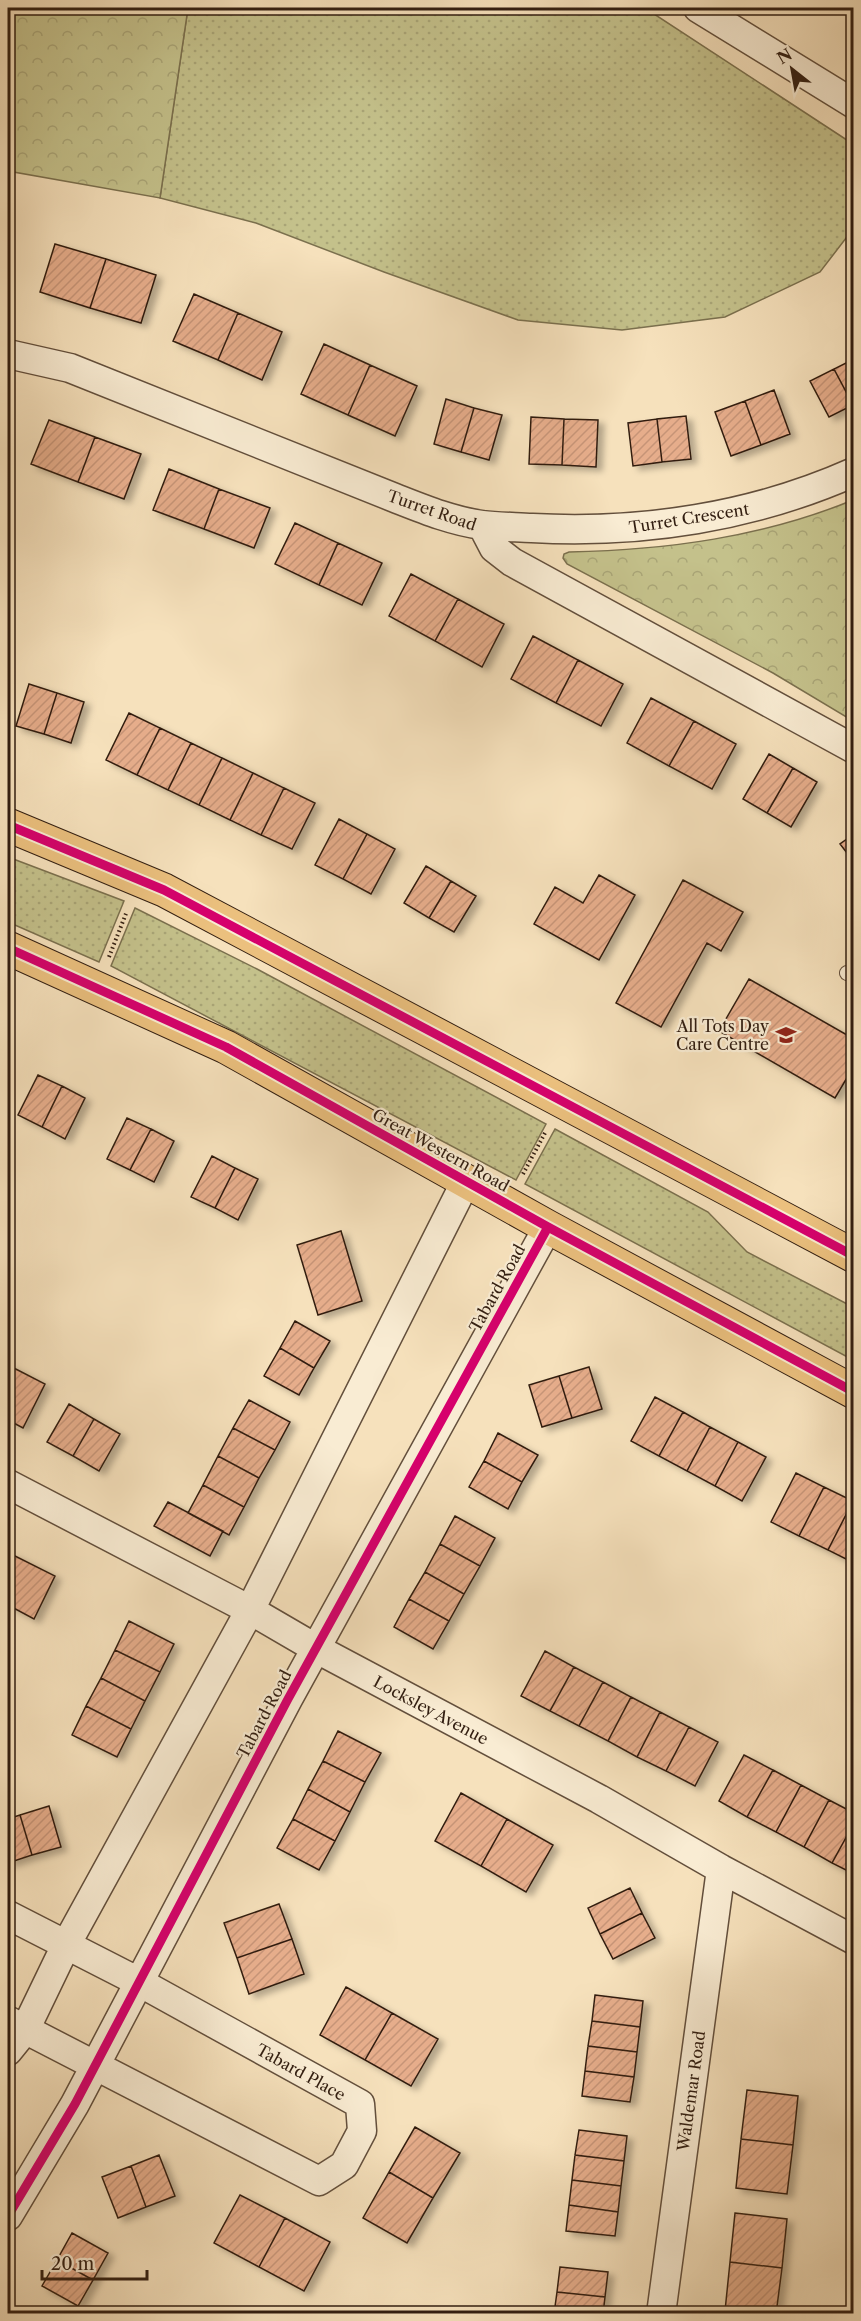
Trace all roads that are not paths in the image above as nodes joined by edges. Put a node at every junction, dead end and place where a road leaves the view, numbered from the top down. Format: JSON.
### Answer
{"nodes":[{"id":1,"x":698,"y":8,"type":"edge"},
{"id":2,"x":846,"y":89,"type":"edge"},
{"id":3,"x":8,"y":354,"type":"edge"},
{"id":4,"x":854,"y":472,"type":"edge"},
{"id":5,"x":482,"y":525,"type":"junction"},
{"id":6,"x":854,"y":749,"type":"edge"},
{"id":7,"x":8,"y":825,"type":"edge"},
{"id":8,"x":8,"y":948,"type":"edge"},
{"id":9,"x":466,"y":1181,"type":"junction"},
{"id":10,"x":548,"y":1227,"type":"junction"},
{"id":11,"x":854,"y":1257,"type":"edge"},
{"id":12,"x":854,"y":1392,"type":"edge"},
{"id":13,"x":8,"y":1484,"type":"edge"},
{"id":14,"x":250,"y":1610,"type":"junction"},
{"id":15,"x":317,"y":1649,"type":"junction"},
{"id":16,"x":721,"y":1869,"type":"junction"},
{"id":17,"x":8,"y":1914,"type":"edge"},
{"id":18,"x":854,"y":1940,"type":"edge"},
{"id":19,"x":66,"y":1946,"type":"junction"},
{"id":20,"x":139,"y":1983,"type":"junction"},
{"id":21,"x":13,"y":2034,"type":"edge"},
{"id":22,"x":95,"y":2064,"type":"junction"},
{"id":23,"x":8,"y":2216,"type":"edge"},
{"id":24,"x":661,"y":2313,"type":"edge"}],
"edges":[{"from":1,"to":2,"type":"street"},
{"from":3,"to":5,"type":"street","name":"Turret Road"},
{"from":4,"to":5,"type":"street","name":"Turret Crescent"},
{"from":5,"to":6,"type":"street","name":"Turret Road"},
{"from":7,"to":11,"type":"main road"},
{"from":8,"to":9,"type":"main road","name":"Great Western Road"},
{"from":9,"to":10,"type":"main road","name":"Great Western Road"},
{"from":9,"to":14,"type":"street"},
{"from":10,"to":12,"type":"main road","name":"Great Western Road"},
{"from":10,"to":15,"type":"street","name":"Tabard Road"},
{"from":13,"to":14,"type":"street","name":"Locksley Avenue"},
{"from":14,"to":15,"type":"street","name":"Locksley Avenue"},
{"from":14,"to":19,"type":"street"},
{"from":15,"to":16,"type":"street","name":"Locksley Avenue"},
{"from":15,"to":20,"type":"street","name":"Tabard Road"},
{"from":16,"to":18,"type":"street","name":"Locksley Avenue"},
{"from":16,"to":24,"type":"street","name":"Waldemar Road"},
{"from":17,"to":19,"type":"street","name":"Tabard Place"},
{"from":19,"to":20,"type":"street","name":"Tabard Place"},
{"from":19,"to":21,"type":"street"},
{"from":20,"to":22,"type":"street","name":"Tabard Road"},
{"from":20,"to":22,"type":"street","name":"Tabard Place"},
{"from":21,"to":22,"type":"street","name":"Tabard Place"},
{"from":22,"to":23,"type":"street","name":"Tabard Road"}]}
